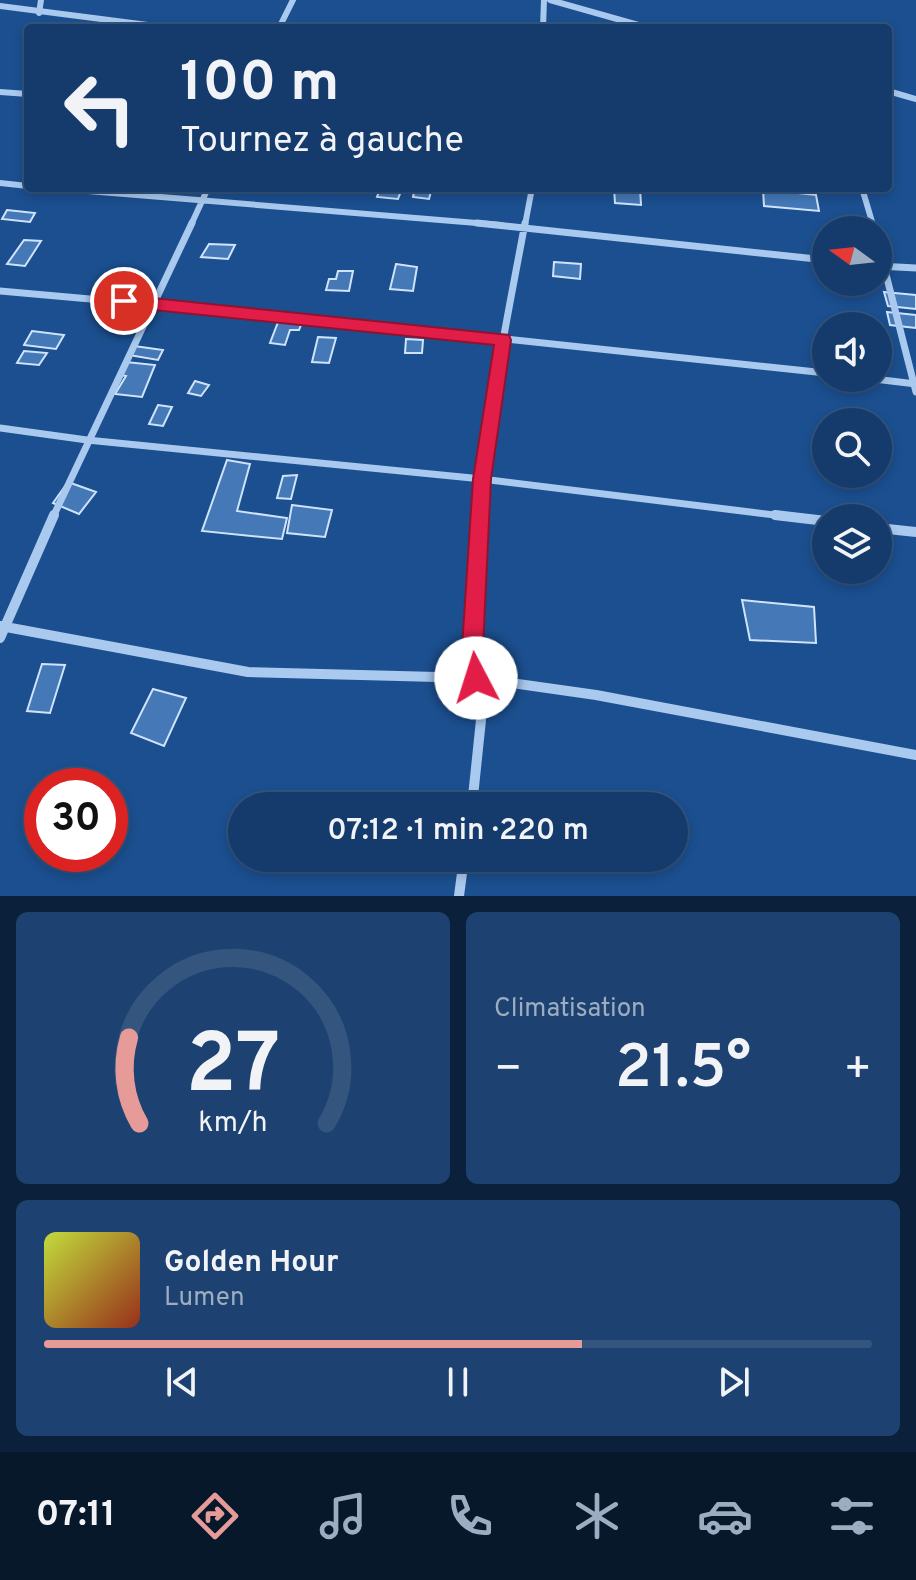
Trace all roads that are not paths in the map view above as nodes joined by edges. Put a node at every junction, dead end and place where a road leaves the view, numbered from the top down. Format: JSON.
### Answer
{"nodes":[{"id":1,"x":41,"y":0,"type":"edge"},
{"id":2,"x":293,"y":0,"type":"edge"},
{"id":3,"x":547,"y":0,"type":"edge"},
{"id":4,"x":0,"y":6,"type":"edge"},
{"id":5,"x":39,"y":13,"type":"junction"},
{"id":6,"x":136,"y":24,"type":"edge"},
{"id":7,"x":281,"y":24,"type":"edge"},
{"id":8,"x":544,"y":24,"type":"edge"},
{"id":9,"x":634,"y":24,"type":"edge"},
{"id":10,"x":0,"y":92,"type":"edge"},
{"id":11,"x":892,"y":92,"type":"edge"},
{"id":12,"x":24,"y":94,"type":"edge"},
{"id":13,"x":916,"y":99,"type":"edge"},
{"id":14,"x":0,"y":183,"type":"edge"},
{"id":15,"x":24,"y":186,"type":"edge"},
{"id":16,"x":94,"y":192,"type":"edge"},
{"id":17,"x":206,"y":192,"type":"edge"},
{"id":18,"x":532,"y":192,"type":"edge"},
{"id":19,"x":863,"y":192,"type":"edge"},
{"id":20,"x":202,"y":202,"type":"junction"},
{"id":21,"x":870,"y":216,"type":"edge"},
{"id":22,"x":526,"y":227,"type":"junction"},
{"id":23,"x":812,"y":258,"type":"edge"},
{"id":24,"x":892,"y":267,"type":"edge"},
{"id":25,"x":916,"y":268,"type":"edge"},
{"id":26,"x":0,"y":291,"type":"edge"},
{"id":27,"x":890,"y":296,"type":"edge"},
{"id":28,"x":155,"y":304,"type":"junction"},
{"id":29,"x":503,"y":340,"type":"junction"},
{"id":30,"x":812,"y":372,"type":"edge"},
{"id":31,"x":892,"y":383,"type":"edge"},
{"id":32,"x":915,"y":387,"type":"edge"},
{"id":33,"x":0,"y":428,"type":"edge"},
{"id":34,"x":87,"y":440,"type":"junction"},
{"id":35,"x":482,"y":479,"type":"junction"},
{"id":36,"x":812,"y":519,"type":"edge"},
{"id":37,"x":892,"y":529,"type":"edge"},
{"id":38,"x":916,"y":532,"type":"edge"},
{"id":39,"x":2,"y":626,"type":"edge"},
{"id":40,"x":0,"y":638,"type":"edge"},
{"id":41,"x":476,"y":678,"type":"junction"},
{"id":42,"x":916,"y":755,"type":"edge"},
{"id":43,"x":473,"y":792,"type":"edge"},
{"id":44,"x":462,"y":872,"type":"edge"},
{"id":45,"x":459,"y":896,"type":"edge"}],
"edges":[{"from":1,"to":5,"type":"street"},
{"from":2,"to":7,"type":"street"},
{"from":3,"to":8,"type":"street"},
{"from":3,"to":9,"type":"street"},
{"from":4,"to":5,"type":"street"},
{"from":5,"to":6,"type":"street"},
{"from":10,"to":12,"type":"street"},
{"from":11,"to":13,"type":"street"},
{"from":14,"to":15,"type":"street"},
{"from":16,"to":20,"type":"street"},
{"from":17,"to":20,"type":"street"},
{"from":18,"to":22,"type":"street"},
{"from":19,"to":21,"type":"street"},
{"from":20,"to":22,"type":"street"},
{"from":20,"to":28,"type":"street"},
{"from":22,"to":23,"type":"street"},
{"from":22,"to":29,"type":"street"},
{"from":24,"to":25,"type":"street"},
{"from":26,"to":28,"type":"street"},
{"from":27,"to":32,"type":"street"},
{"from":28,"to":29,"type":"street"},
{"from":28,"to":34,"type":"street"},
{"from":29,"to":30,"type":"street"},
{"from":29,"to":35,"type":"street"},
{"from":31,"to":32,"type":"street"},
{"from":33,"to":34,"type":"street"},
{"from":34,"to":35,"type":"street"},
{"from":34,"to":39,"type":"street"},
{"from":35,"to":36,"type":"street"},
{"from":35,"to":41,"type":"street"},
{"from":37,"to":38,"type":"street"},
{"from":39,"to":40,"type":"street"},
{"from":39,"to":41,"type":"street"},
{"from":41,"to":42,"type":"street"},
{"from":41,"to":43,"type":"street"},
{"from":44,"to":45,"type":"street"}]}
